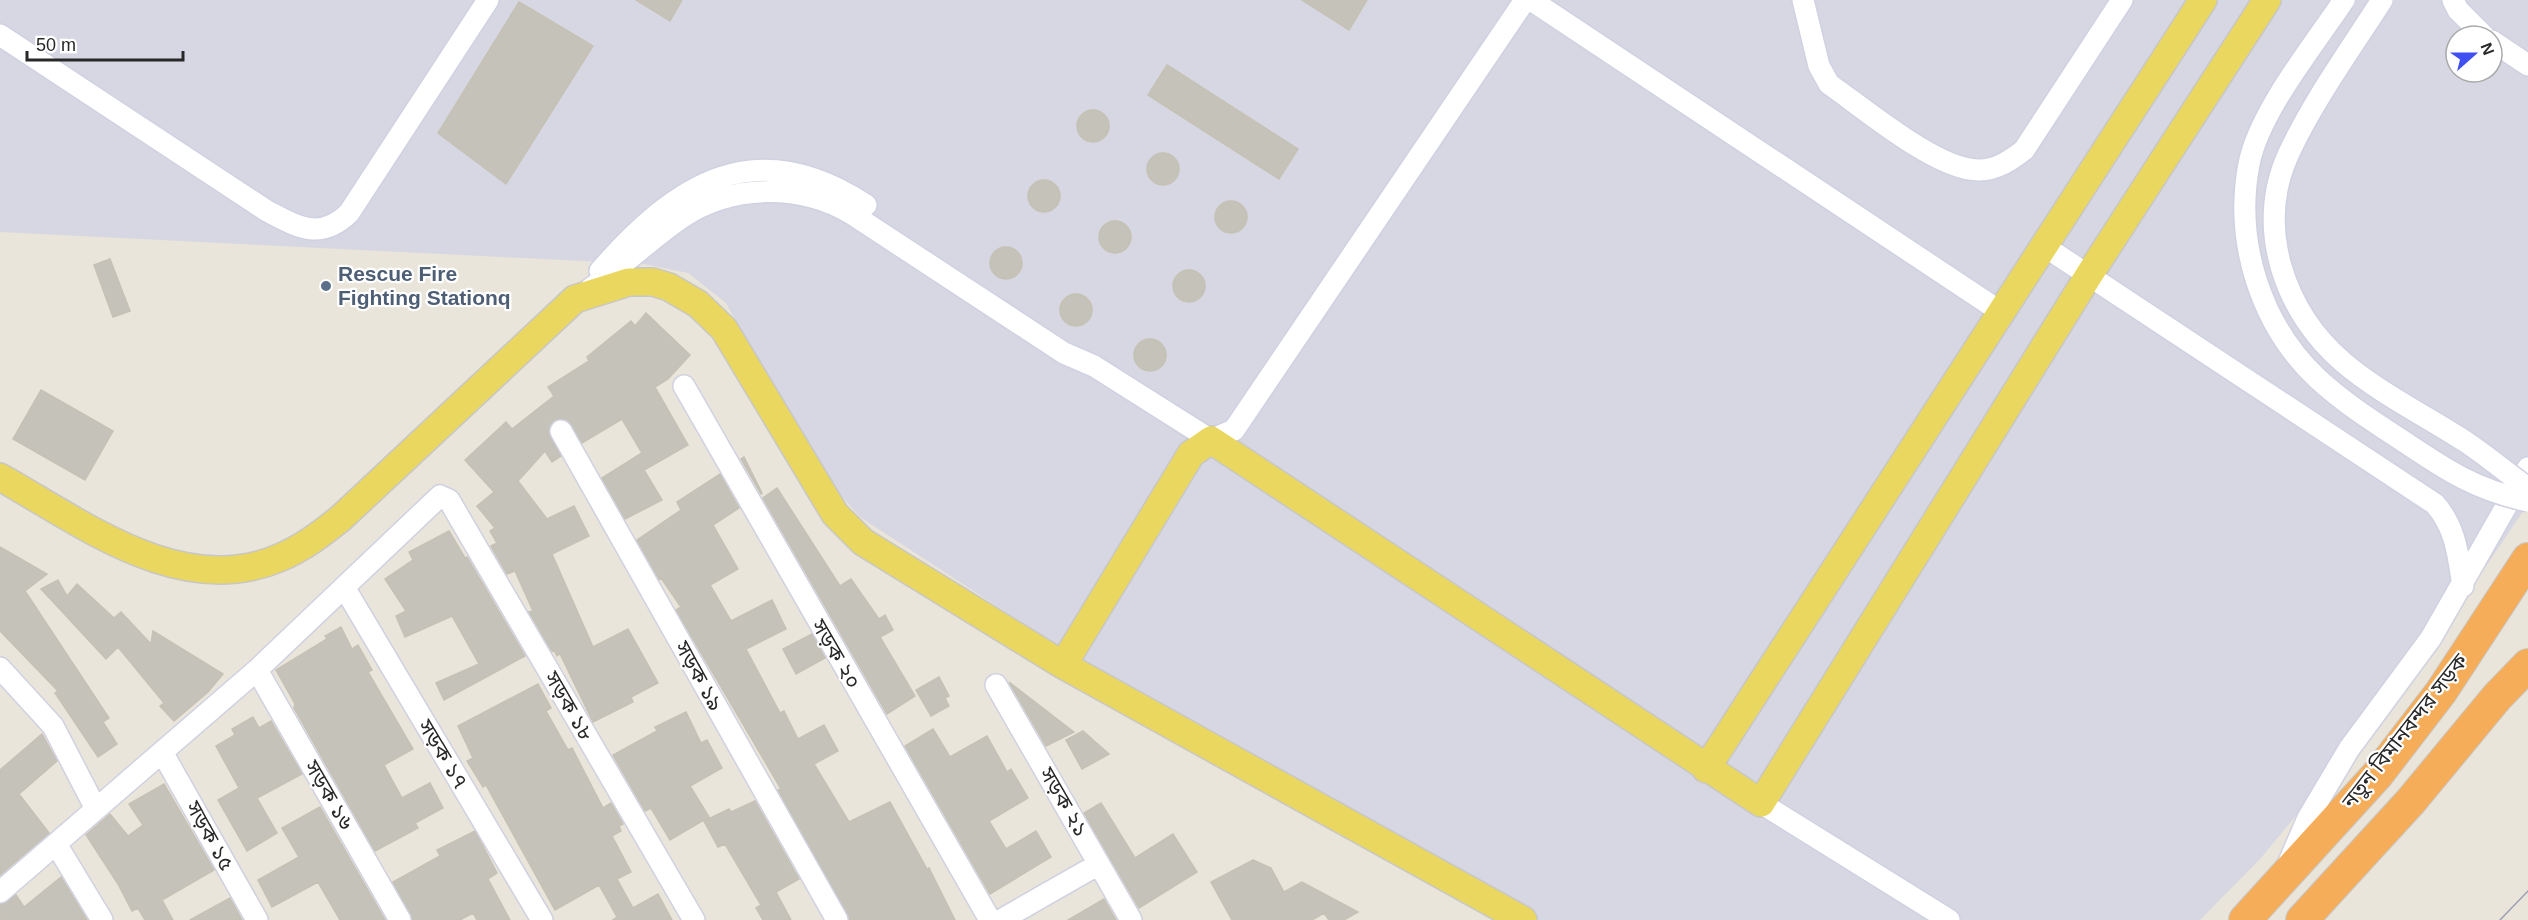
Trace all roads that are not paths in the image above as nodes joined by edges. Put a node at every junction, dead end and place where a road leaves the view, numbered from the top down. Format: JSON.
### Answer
{"nodes":[{"id":1,"x":488,"y":0,"type":"edge"},
{"id":2,"x":1526,"y":0,"type":"edge"},
{"id":3,"x":1531,"y":0,"type":"edge"},
{"id":4,"x":1803,"y":0,"type":"edge"},
{"id":5,"x":2122,"y":0,"type":"edge"},
{"id":6,"x":2203,"y":0,"type":"edge"},
{"id":7,"x":2267,"y":0,"type":"edge"},
{"id":8,"x":2344,"y":0,"type":"edge"},
{"id":9,"x":2382,"y":0,"type":"edge"},
{"id":10,"x":2453,"y":0,"type":"edge"},
{"id":11,"x":2472,"y":24,"type":"edge"},
{"id":12,"x":0,"y":35,"type":"edge"},
{"id":13,"x":2504,"y":49,"type":"edge"},
{"id":14,"x":2528,"y":65,"type":"edge"},
{"id":15,"x":2044,"y":246,"type":"junction"},
{"id":16,"x":2089,"y":275,"type":"junction"},
{"id":17,"x":575,"y":299,"type":"junction"},
{"id":18,"x":2001,"y":312,"type":"junction"},
{"id":19,"x":684,"y":386,"type":"dead end"},
{"id":20,"x":561,"y":431,"type":"dead end"},
{"id":21,"x":1211,"y":440,"type":"junction"},
{"id":22,"x":2528,"y":468,"type":"edge"},
{"id":23,"x":0,"y":477,"type":"edge"},
{"id":24,"x":2528,"y":488,"type":"edge"},
{"id":25,"x":2528,"y":501,"type":"edge"},
{"id":26,"x":2528,"y":558,"type":"edge"},
{"id":27,"x":2463,"y":586,"type":"junction"},
{"id":28,"x":345,"y":587,"type":"junction"},
{"id":29,"x":1063,"y":665,"type":"junction"},
{"id":30,"x":2528,"y":665,"type":"edge"},
{"id":31,"x":0,"y":668,"type":"edge"},
{"id":32,"x":257,"y":670,"type":"junction"},
{"id":33,"x":996,"y":685,"type":"dead end"},
{"id":34,"x":162,"y":752,"type":"junction"},
{"id":35,"x":1706,"y":769,"type":"junction"},
{"id":36,"x":1761,"y":803,"type":"junction"},
{"id":37,"x":96,"y":809,"type":"junction"},
{"id":38,"x":56,"y":844,"type":"junction"},
{"id":39,"x":1099,"y":864,"type":"junction"},
{"id":40,"x":2282,"y":879,"type":"junction"},
{"id":41,"x":0,"y":892,"type":"edge"},
{"id":42,"x":102,"y":920,"type":"edge"},
{"id":43,"x":257,"y":920,"type":"edge"},
{"id":44,"x":400,"y":920,"type":"edge"},
{"id":45,"x":542,"y":920,"type":"edge"},
{"id":46,"x":694,"y":920,"type":"edge"},
{"id":47,"x":837,"y":920,"type":"edge"},
{"id":48,"x":990,"y":920,"type":"edge"},
{"id":49,"x":1001,"y":920,"type":"edge"},
{"id":50,"x":1131,"y":920,"type":"edge"},
{"id":51,"x":1523,"y":920,"type":"edge"},
{"id":52,"x":1949,"y":920,"type":"edge"},
{"id":53,"x":2245,"y":920,"type":"edge"},
{"id":54,"x":2302,"y":920,"type":"edge"}],
"edges":[{"from":1,"to":12,"type":"street"},
{"from":2,"to":21,"type":"street"},
{"from":3,"to":18,"type":"street"},
{"from":4,"to":5,"type":"street"},
{"from":6,"to":15,"type":"main road"},
{"from":7,"to":16,"type":"main road"},
{"from":8,"to":25,"type":"street","bridge":true},
{"from":9,"to":24,"type":"street","bridge":true},
{"from":10,"to":11,"type":"street"},
{"from":13,"to":14,"type":"street"},
{"from":15,"to":16,"type":"street"},
{"from":15,"to":18,"type":"main road"},
{"from":16,"to":27,"type":"street"},
{"from":16,"to":36,"type":"main road"},
{"from":17,"to":21,"type":"street"},
{"from":17,"to":23,"type":"main road"},
{"from":17,"to":29,"type":"main road"},
{"from":18,"to":35,"type":"main road"},
{"from":19,"to":48,"type":"street","name":"সড়ক ২০"},
{"from":20,"to":47,"type":"street","name":"সড়ক ১৯"},
{"from":21,"to":29,"type":"main road"},
{"from":21,"to":35,"type":"main road"},
{"from":22,"to":27,"type":"street"},
{"from":26,"to":40,"type":"highway","name":"নতুন বিমানবন্দর সড়ক"},
{"from":27,"to":40,"type":"street"},
{"from":28,"to":32,"type":"street"},
{"from":28,"to":45,"type":"street","name":"সড়ক ১৭"},
{"from":28,"to":46,"type":"street","name":"সড়ক ১৮"},
{"from":29,"to":51,"type":"main road"},
{"from":30,"to":54,"type":"highway"},
{"from":31,"to":37,"type":"street"},
{"from":32,"to":34,"type":"street"},
{"from":32,"to":44,"type":"street","name":"সড়ক ১৬"},
{"from":33,"to":39,"type":"street","name":"সড়ক ২১"},
{"from":34,"to":37,"type":"street"},
{"from":34,"to":43,"type":"street","name":"সড়ক ১৫"},
{"from":35,"to":36,"type":"main road"},
{"from":36,"to":52,"type":"street"},
{"from":37,"to":38,"type":"street"},
{"from":38,"to":41,"type":"street"},
{"from":38,"to":42,"type":"street"},
{"from":39,"to":49,"type":"street"},
{"from":39,"to":50,"type":"street","name":"সড়ক ২১"},
{"from":40,"to":53,"type":"highway","name":"নতুন বিমানবন্দর সড়ক"}]}
